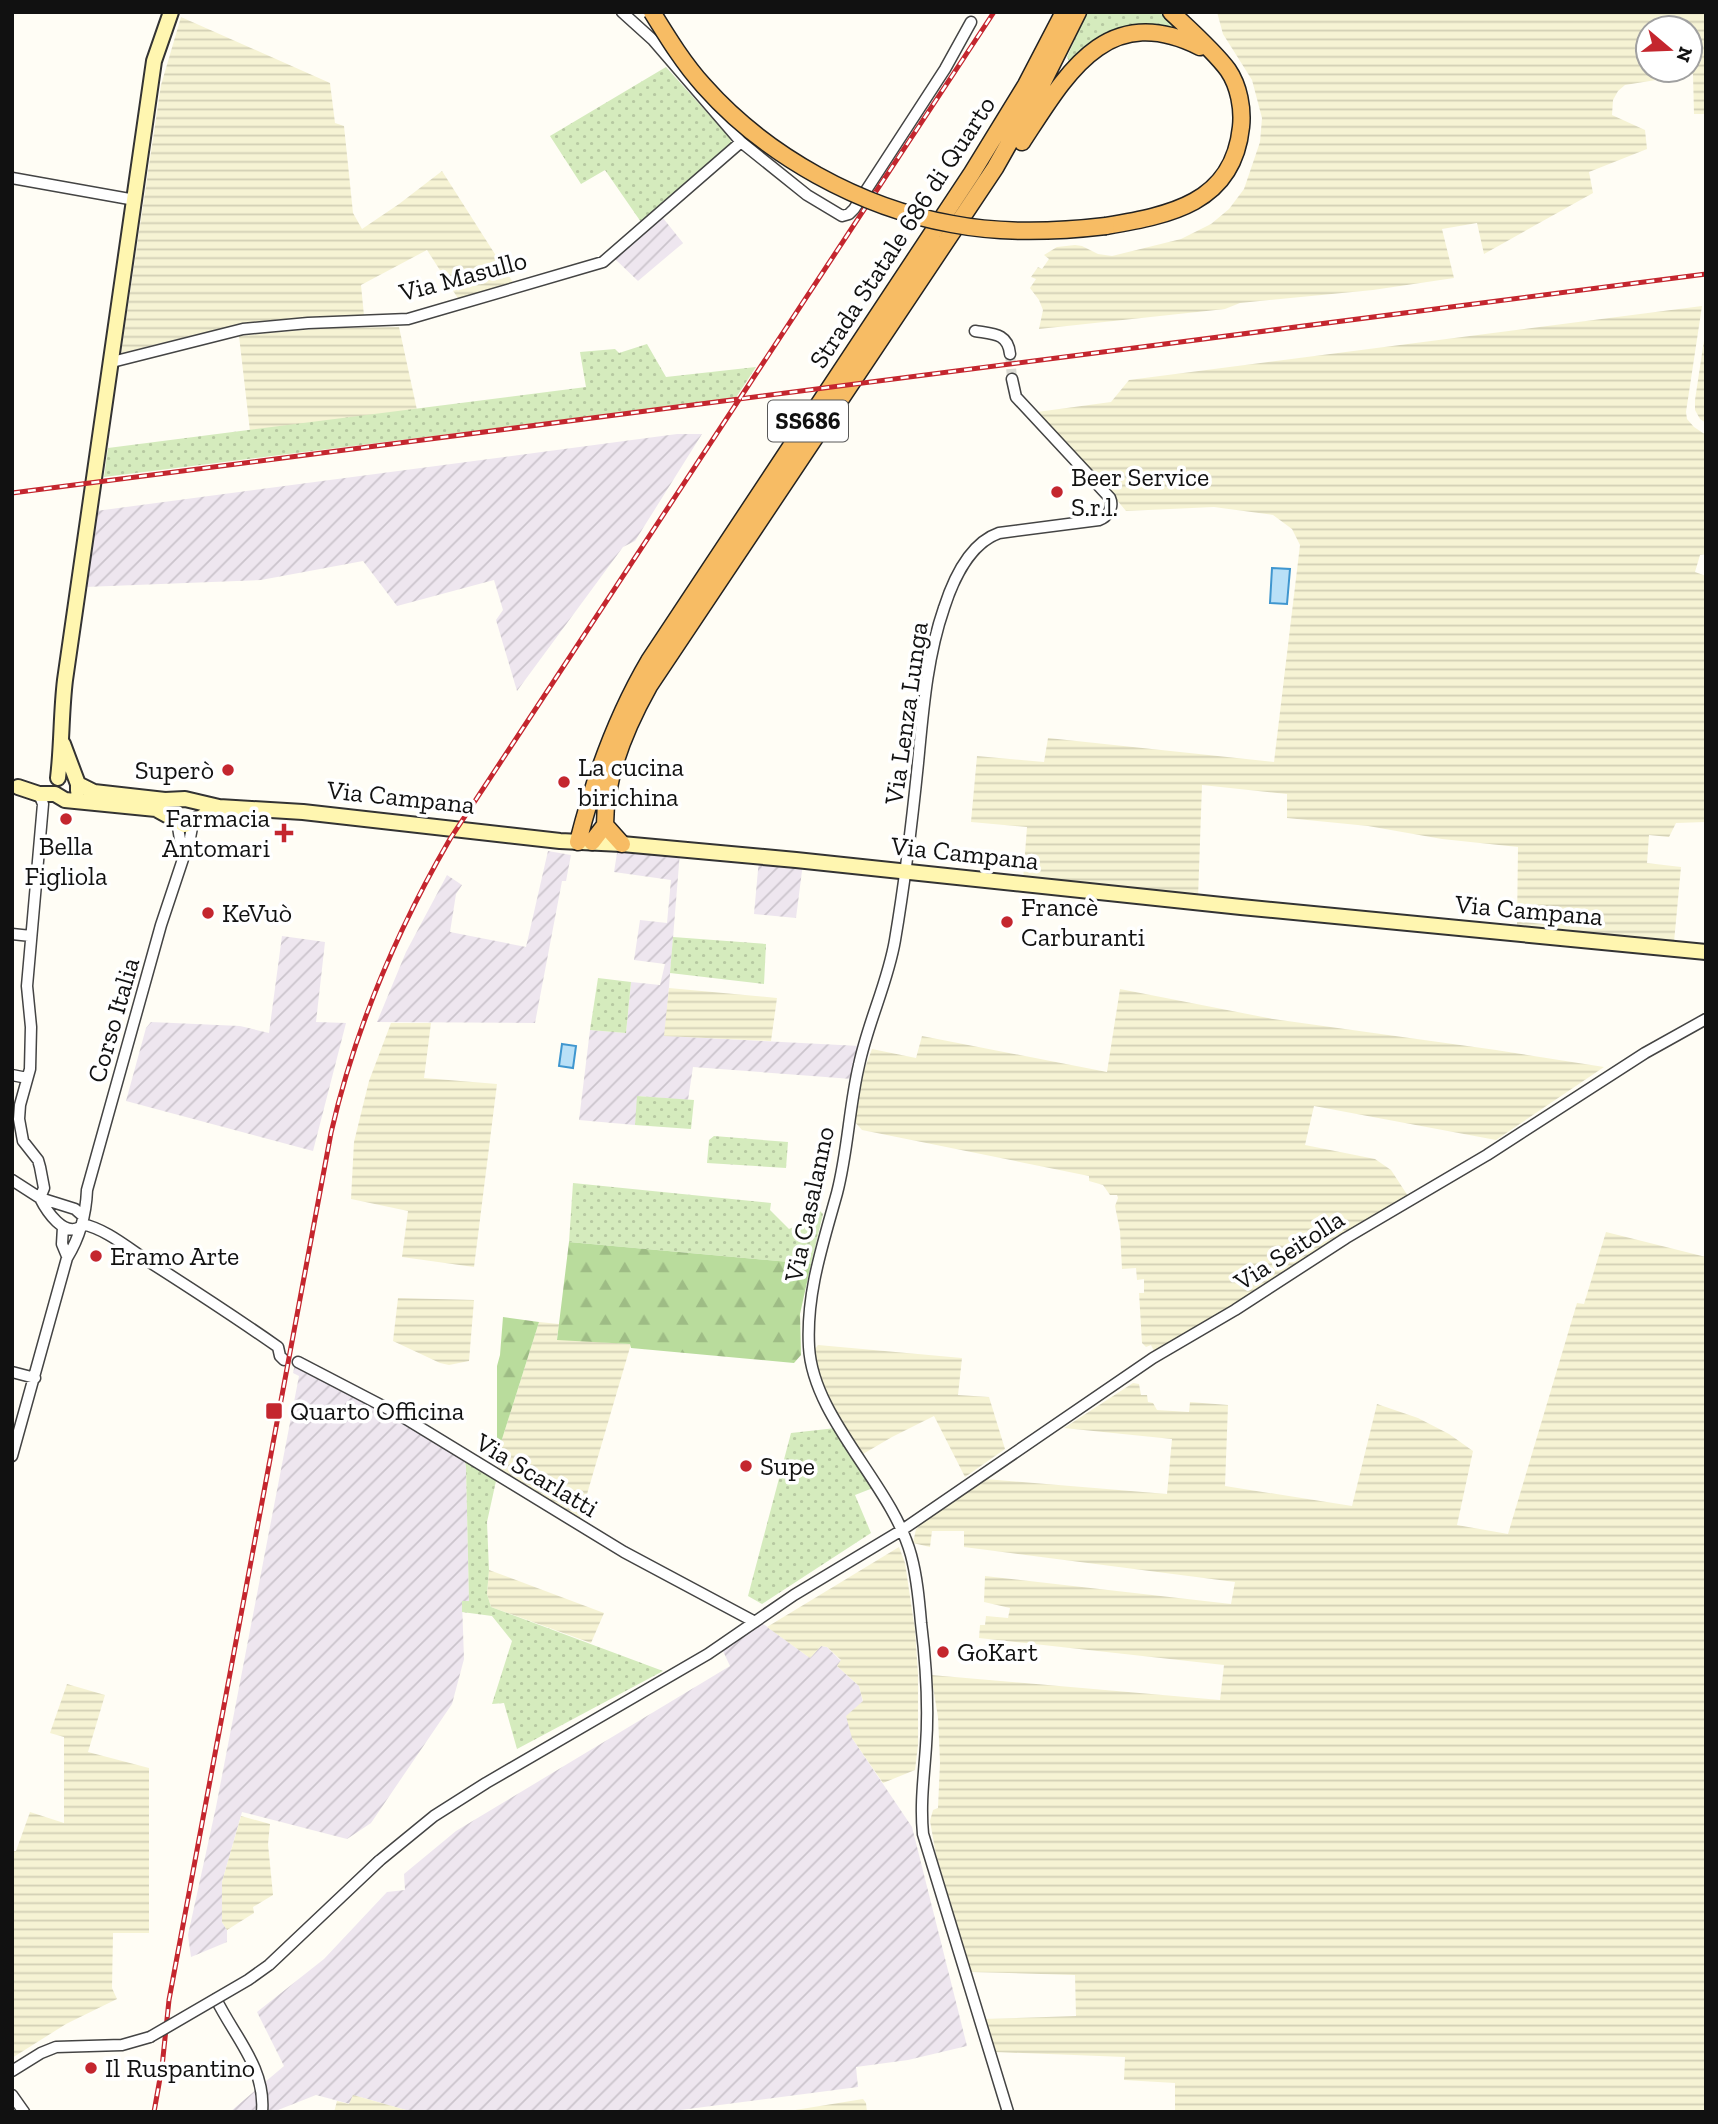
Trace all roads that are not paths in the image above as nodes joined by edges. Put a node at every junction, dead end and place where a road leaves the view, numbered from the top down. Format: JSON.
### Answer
{"nodes":[{"id":1,"x":171,"y":12,"type":"edge"},
{"id":2,"x":622,"y":12,"type":"edge"},
{"id":3,"x":652,"y":12,"type":"edge"},
{"id":4,"x":1064,"y":12,"type":"edge"},
{"id":5,"x":1078,"y":12,"type":"edge"},
{"id":6,"x":1171,"y":12,"type":"edge"},
{"id":7,"x":971,"y":22,"type":"dead end"},
{"id":8,"x":1210,"y":52,"type":"junction"},
{"id":9,"x":741,"y":142,"type":"junction"},
{"id":10,"x":995,"y":168,"type":"junction"},
{"id":11,"x":12,"y":177,"type":"edge"},
{"id":12,"x":135,"y":200,"type":"junction"},
{"id":13,"x":975,"y":331,"type":"dead end"},
{"id":14,"x":1010,"y":354,"type":"tunnel mouth"},
{"id":15,"x":112,"y":362,"type":"junction"},
{"id":16,"x":1012,"y":379,"type":"tunnel mouth"},
{"id":17,"x":62,"y":743,"type":"junction"},
{"id":18,"x":77,"y":782,"type":"junction"},
{"id":19,"x":56,"y":785,"type":"junction"},
{"id":20,"x":15,"y":787,"type":"edge"},
{"id":21,"x":41,"y":799,"type":"junction"},
{"id":22,"x":69,"y":800,"type":"junction"},
{"id":23,"x":187,"y":801,"type":"junction"},
{"id":24,"x":219,"y":807,"type":"junction"},
{"id":25,"x":176,"y":820,"type":"junction"},
{"id":26,"x":194,"y":821,"type":"junction"},
{"id":27,"x":604,"y":825,"type":"junction"},
{"id":28,"x":585,"y":842,"type":"junction"},
{"id":29,"x":622,"y":844,"type":"junction"},
{"id":30,"x":183,"y":859,"type":"junction"},
{"id":31,"x":905,"y":871,"type":"junction"},
{"id":32,"x":12,"y":934,"type":"edge"},
{"id":33,"x":32,"y":936,"type":"junction"},
{"id":34,"x":1706,"y":951,"type":"edge"},
{"id":35,"x":1706,"y":1018,"type":"edge"},
{"id":36,"x":12,"y":1075,"type":"edge"},
{"id":37,"x":27,"y":1078,"type":"junction"},
{"id":38,"x":12,"y":1180,"type":"edge"},
{"id":39,"x":40,"y":1198,"type":"junction"},
{"id":40,"x":78,"y":1217,"type":"junction"},
{"id":41,"x":62,"y":1226,"type":"junction"},
{"id":42,"x":67,"y":1256,"type":"junction"},
{"id":43,"x":284,"y":1360,"type":"dead end"},
{"id":44,"x":298,"y":1362,"type":"dead end"},
{"id":45,"x":12,"y":1372,"type":"edge"},
{"id":46,"x":35,"y":1378,"type":"junction"},
{"id":47,"x":12,"y":1456,"type":"edge"},
{"id":48,"x":902,"y":1530,"type":"junction"},
{"id":49,"x":755,"y":1622,"type":"junction"},
{"id":50,"x":216,"y":1999,"type":"junction"},
{"id":51,"x":12,"y":2071,"type":"edge"},
{"id":52,"x":12,"y":2095,"type":"edge"},
{"id":53,"x":24,"y":2112,"type":"edge"},
{"id":54,"x":262,"y":2112,"type":"edge"},
{"id":55,"x":1008,"y":2112,"type":"edge"}],
"edges":[{"from":1,"to":12,"type":"main road"},
{"from":2,"to":9,"type":"street"},
{"from":3,"to":8,"type":"highway","bridge":true},
{"from":4,"to":28,"type":"highway","name":"Strada Statale 686 di Quarto","number":"SS686"},
{"from":5,"to":10,"type":"highway","name":"Strada Statale 686 di Quarto","number":"SS686"},
{"from":6,"to":8,"type":"highway"},
{"from":7,"to":9,"type":"street"},
{"from":8,"to":10,"type":"highway"},
{"from":9,"to":15,"type":"street","name":"Via Masullo"},
{"from":10,"to":27,"type":"highway","name":"Strada Statale 686 di Quarto","number":"SS686"},
{"from":11,"to":12,"type":"street"},
{"from":12,"to":15,"type":"main road"},
{"from":13,"to":14,"type":"street"},
{"from":15,"to":17,"type":"main road"},
{"from":16,"to":31,"type":"street","name":"Via Lenza Lunga"},
{"from":17,"to":18,"type":"main road"},
{"from":17,"to":19,"type":"main road"},
{"from":18,"to":19,"type":"main road","name":"Via Campana"},
{"from":18,"to":22,"type":"main road"},
{"from":18,"to":23,"type":"main road","name":"Via Campana"},
{"from":19,"to":20,"type":"main road","name":"Via Campana"},
{"from":19,"to":21,"type":"main road","name":"Via Campana"},
{"from":19,"to":22,"type":"main road","name":"Via Campana"},
{"from":20,"to":21,"type":"main road","name":"Via Campana"},
{"from":21,"to":33,"type":"street"},
{"from":22,"to":25,"type":"main road","name":"Via Campana"},
{"from":23,"to":24,"type":"main road","name":"Via Campana"},
{"from":23,"to":25,"type":"main road"},
{"from":23,"to":26,"type":"main road"},
{"from":24,"to":26,"type":"main road"},
{"from":24,"to":28,"type":"main road","name":"Via Campana"},
{"from":25,"to":26,"type":"main road","name":"Via Campana"},
{"from":25,"to":30,"type":"street","name":"Corso Italia"},
{"from":26,"to":30,"type":"street","name":"Corso Italia"},
{"from":27,"to":28,"type":"highway"},
{"from":27,"to":29,"type":"highway"},
{"from":28,"to":29,"type":"main road","name":"Via Campana"},
{"from":29,"to":31,"type":"main road","name":"Via Campana"},
{"from":30,"to":40,"type":"street","name":"Corso Italia"},
{"from":31,"to":34,"type":"main road","name":"Via Campana"},
{"from":31,"to":48,"type":"street","name":"Via Casalanno"},
{"from":32,"to":33,"type":"street"},
{"from":33,"to":37,"type":"street"},
{"from":35,"to":48,"type":"street","name":"Via Seitolla"},
{"from":36,"to":37,"type":"street"},
{"from":37,"to":39,"type":"street"},
{"from":38,"to":39,"type":"street"},
{"from":39,"to":40,"type":"street"},
{"from":39,"to":41,"type":"street"},
{"from":40,"to":41,"type":"street"},
{"from":40,"to":41,"type":"street"},
{"from":40,"to":42,"type":"street","name":"Corso Italia"},
{"from":40,"to":43,"type":"street"},
{"from":41,"to":42,"type":"street","name":"Corso Italia"},
{"from":42,"to":46,"type":"street","name":"Corso Italia"},
{"from":44,"to":49,"type":"street","name":"Via Scarlatti"},
{"from":45,"to":46,"type":"street"},
{"from":46,"to":47,"type":"street","name":"Corso Italia"},
{"from":48,"to":49,"type":"street","name":"Via Seitolla"},
{"from":48,"to":55,"type":"street","name":"Via Casalanno"},
{"from":49,"to":50,"type":"street","name":"Via Seitolla","bridge":true},
{"from":50,"to":51,"type":"street","name":"Via Seitolla","bridge":true},
{"from":50,"to":54,"type":"street"},
{"from":52,"to":53,"type":"street"}]}
